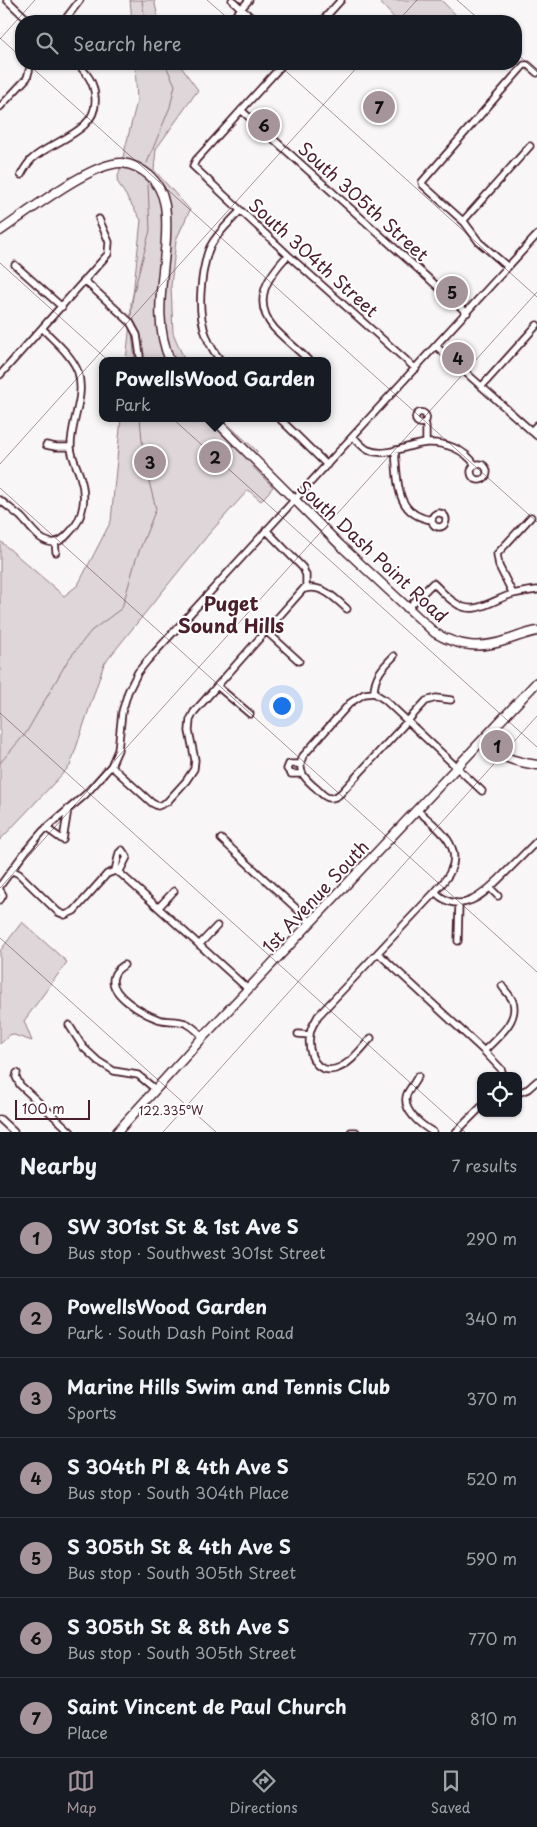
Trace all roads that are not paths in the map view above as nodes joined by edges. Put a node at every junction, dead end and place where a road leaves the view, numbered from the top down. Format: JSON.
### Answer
{"nodes":[{"id":1,"x":7,"y":0,"type":"edge"},
{"id":2,"x":80,"y":0,"type":"edge"},
{"id":3,"x":232,"y":0,"type":"edge"},
{"id":4,"x":249,"y":0,"type":"edge"},
{"id":5,"x":341,"y":0,"type":"edge"},
{"id":6,"x":241,"y":9,"type":"junction"},
{"id":7,"x":23,"y":15,"type":"edge"},
{"id":8,"x":69,"y":15,"type":"edge"},
{"id":9,"x":236,"y":15,"type":"edge"},
{"id":10,"x":248,"y":15,"type":"edge"},
{"id":11,"x":327,"y":15,"type":"edge"},
{"id":12,"x":522,"y":66,"type":"edge"},
{"id":13,"x":29,"y":70,"type":"edge"},
{"id":14,"x":83,"y":70,"type":"edge"},
{"id":15,"x":278,"y":70,"type":"edge"},
{"id":16,"x":519,"y":70,"type":"edge"},
{"id":17,"x":537,"y":73,"type":"edge"},
{"id":18,"x":0,"y":107,"type":"edge"},
{"id":19,"x":241,"y":110,"type":"junction"},
{"id":20,"x":530,"y":146,"type":"dead end"},
{"id":21,"x":21,"y":174,"type":"dead end"},
{"id":22,"x":240,"y":211,"type":"junction"},
{"id":23,"x":99,"y":219,"type":"dead end"},
{"id":24,"x":463,"y":221,"type":"junction"},
{"id":25,"x":0,"y":231,"type":"edge"},
{"id":26,"x":537,"y":235,"type":"edge"},
{"id":27,"x":288,"y":255,"type":"junction"},
{"id":28,"x":15,"y":265,"type":"dead end"},
{"id":29,"x":508,"y":267,"type":"junction"},
{"id":30,"x":85,"y":280,"type":"junction"},
{"id":31,"x":62,"y":307,"type":"junction"},
{"id":32,"x":467,"y":313,"type":"junction"},
{"id":33,"x":537,"y":325,"type":"edge"},
{"id":34,"x":42,"y":328,"type":"junction"},
{"id":35,"x":436,"y":346,"type":"junction"},
{"id":36,"x":140,"y":356,"type":"dead end"},
{"id":37,"x":169,"y":357,"type":"edge"},
{"id":38,"x":218,"y":357,"type":"edge"},
{"id":39,"x":305,"y":357,"type":"edge"},
{"id":40,"x":416,"y":369,"type":"junction"},
{"id":41,"x":0,"y":375,"type":"edge"},
{"id":42,"x":482,"y":386,"type":"junction"},
{"id":43,"x":217,"y":422,"type":"edge"},
{"id":44,"x":283,"y":422,"type":"edge"},
{"id":45,"x":425,"y":422,"type":"dead end"},
{"id":46,"x":537,"y":425,"type":"edge"},
{"id":47,"x":531,"y":431,"type":"junction"},
{"id":48,"x":537,"y":436,"type":"edge"},
{"id":49,"x":353,"y":437,"type":"junction"},
{"id":50,"x":426,"y":443,"type":"junction"},
{"id":51,"x":46,"y":445,"type":"dead end"},
{"id":52,"x":71,"y":447,"type":"junction"},
{"id":53,"x":395,"y":450,"type":"junction"},
{"id":54,"x":327,"y":465,"type":"junction"},
{"id":55,"x":475,"y":465,"type":"dead end"},
{"id":56,"x":295,"y":499,"type":"junction"},
{"id":57,"x":0,"y":500,"type":"edge"},
{"id":58,"x":531,"y":517,"type":"dead end"},
{"id":59,"x":432,"y":520,"type":"dead end"},
{"id":60,"x":266,"y":530,"type":"junction"},
{"id":61,"x":55,"y":542,"type":"junction"},
{"id":62,"x":56,"y":552,"type":"dead end"},
{"id":63,"x":305,"y":589,"type":"junction"},
{"id":64,"x":537,"y":590,"type":"edge"},
{"id":65,"x":513,"y":594,"type":"junction"},
{"id":66,"x":407,"y":608,"type":"junction"},
{"id":67,"x":347,"y":609,"type":"dead end"},
{"id":68,"x":266,"y":631,"type":"junction"},
{"id":69,"x":537,"y":631,"type":"edge"},
{"id":70,"x":394,"y":656,"type":"dead end"},
{"id":71,"x":299,"y":661,"type":"dead end"},
{"id":72,"x":537,"y":682,"type":"edge"},
{"id":73,"x":217,"y":686,"type":"junction"},
{"id":74,"x":374,"y":693,"type":"junction"},
{"id":75,"x":450,"y":700,"type":"dead end"},
{"id":76,"x":250,"y":714,"type":"dead end"},
{"id":77,"x":408,"y":721,"type":"junction"},
{"id":78,"x":482,"y":741,"type":"junction"},
{"id":79,"x":537,"y":765,"type":"edge"},
{"id":80,"x":111,"y":766,"type":"junction"},
{"id":81,"x":300,"y":766,"type":"junction"},
{"id":82,"x":457,"y":768,"type":"junction"},
{"id":83,"x":302,"y":774,"type":"junction"},
{"id":84,"x":482,"y":791,"type":"dead end"},
{"id":85,"x":68,"y":809,"type":"junction"},
{"id":86,"x":417,"y":810,"type":"junction"},
{"id":87,"x":46,"y":828,"type":"junction"},
{"id":88,"x":221,"y":839,"type":"dead end"},
{"id":89,"x":536,"y":846,"type":"edge"},
{"id":90,"x":10,"y":872,"type":"junction"},
{"id":91,"x":2,"y":884,"type":"edge"},
{"id":92,"x":490,"y":888,"type":"junction"},
{"id":93,"x":1,"y":891,"type":"edge"},
{"id":94,"x":174,"y":891,"type":"dead end"},
{"id":95,"x":435,"y":892,"type":"junction"},
{"id":96,"x":498,"y":896,"type":"dead end"},
{"id":97,"x":0,"y":901,"type":"edge"},
{"id":98,"x":459,"y":903,"type":"junction"},
{"id":99,"x":159,"y":907,"type":"junction"},
{"id":100,"x":311,"y":922,"type":"junction"},
{"id":101,"x":217,"y":926,"type":"dead end"},
{"id":102,"x":458,"y":941,"type":"dead end"},
{"id":103,"x":200,"y":945,"type":"junction"},
{"id":104,"x":378,"y":953,"type":"junction"},
{"id":105,"x":124,"y":965,"type":"dead end"},
{"id":106,"x":502,"y":986,"type":"dead end"},
{"id":107,"x":248,"y":989,"type":"junction"},
{"id":108,"x":69,"y":1025,"type":"dead end"},
{"id":109,"x":298,"y":1034,"type":"dead end"},
{"id":110,"x":310,"y":1035,"type":"junction"},
{"id":111,"x":203,"y":1037,"type":"junction"},
{"id":112,"x":371,"y":1038,"type":"dead end"},
{"id":113,"x":484,"y":1051,"type":"junction"},
{"id":114,"x":502,"y":1072,"type":"edge"},
{"id":115,"x":17,"y":1074,"type":"dead end"},
{"id":116,"x":418,"y":1076,"type":"dead end"},
{"id":117,"x":537,"y":1082,"type":"edge"},
{"id":118,"x":155,"y":1089,"type":"junction"},
{"id":119,"x":522,"y":1091,"type":"edge"},
{"id":120,"x":477,"y":1111,"type":"edge"},
{"id":121,"x":0,"y":1119,"type":"edge"},
{"id":122,"x":14,"y":1132,"type":"edge"},
{"id":123,"x":71,"y":1132,"type":"edge"},
{"id":124,"x":117,"y":1132,"type":"edge"},
{"id":125,"x":351,"y":1132,"type":"edge"},
{"id":126,"x":356,"y":1132,"type":"edge"},
{"id":127,"x":433,"y":1132,"type":"edge"},
{"id":128,"x":456,"y":1132,"type":"edge"}],
"edges":[{"from":1,"to":7,"type":"street"},
{"from":2,"to":8,"type":"street"},
{"from":3,"to":6,"type":"street"},
{"from":4,"to":6,"type":"street"},
{"from":5,"to":11,"type":"street"},
{"from":6,"to":9,"type":"street"},
{"from":6,"to":10,"type":"street"},
{"from":12,"to":17,"type":"street"},
{"from":13,"to":18,"type":"street"},
{"from":14,"to":21,"type":"street"},
{"from":15,"to":19,"type":"street"},
{"from":16,"to":24,"type":"street"},
{"from":19,"to":22,"type":"street","name":"South 304th Street"},
{"from":19,"to":32,"type":"street","name":"South 305th Street"},
{"from":20,"to":24,"type":"street"},
{"from":22,"to":27,"type":"street","name":"South 304th Street"},
{"from":22,"to":38,"type":"street"},
{"from":23,"to":30,"type":"street"},
{"from":24,"to":29,"type":"street"},
{"from":25,"to":37,"type":"main road"},
{"from":26,"to":29,"type":"street"},
{"from":27,"to":39,"type":"street"},
{"from":27,"to":40,"type":"street","name":"South 304th Street"},
{"from":28,"to":31,"type":"street"},
{"from":29,"to":32,"type":"street"},
{"from":30,"to":31,"type":"street"},
{"from":30,"to":36,"type":"street"},
{"from":31,"to":34,"type":"street"},
{"from":32,"to":35,"type":"street"},
{"from":33,"to":42,"type":"street"},
{"from":34,"to":41,"type":"street"},
{"from":34,"to":52,"type":"street"},
{"from":35,"to":40,"type":"street"},
{"from":35,"to":42,"type":"street"},
{"from":40,"to":49,"type":"street"},
{"from":42,"to":47,"type":"street"},
{"from":43,"to":56,"type":"main road","name":"South Dash Point Road"},
{"from":44,"to":54,"type":"street"},
{"from":45,"to":50,"type":"street"},
{"from":46,"to":47,"type":"street"},
{"from":47,"to":48,"type":"street"},
{"from":49,"to":53,"type":"street"},
{"from":49,"to":54,"type":"street"},
{"from":50,"to":53,"type":"street"},
{"from":50,"to":55,"type":"street"},
{"from":51,"to":52,"type":"street"},
{"from":52,"to":61,"type":"street"},
{"from":53,"to":59,"type":"street"},
{"from":54,"to":56,"type":"street"},
{"from":56,"to":60,"type":"street"},
{"from":56,"to":66,"type":"main road","name":"South Dash Point Road"},
{"from":57,"to":61,"type":"street"},
{"from":58,"to":65,"type":"street"},
{"from":60,"to":63,"type":"street"},
{"from":60,"to":80,"type":"street"},
{"from":61,"to":62,"type":"street"},
{"from":63,"to":67,"type":"street"},
{"from":63,"to":68,"type":"street"},
{"from":64,"to":65,"type":"street"},
{"from":65,"to":66,"type":"street"},
{"from":66,"to":69,"type":"main road","name":"South Dash Point Road"},
{"from":68,"to":71,"type":"street"},
{"from":68,"to":73,"type":"street"},
{"from":70,"to":74,"type":"street"},
{"from":72,"to":78,"type":"main road","name":"1st Avenue South"},
{"from":73,"to":76,"type":"street"},
{"from":73,"to":80,"type":"street"},
{"from":74,"to":77,"type":"street"},
{"from":74,"to":81,"type":"street"},
{"from":75,"to":77,"type":"street"},
{"from":77,"to":82,"type":"street"},
{"from":77,"to":83,"type":"street"},
{"from":78,"to":79,"type":"main road"},
{"from":78,"to":82,"type":"main road","name":"1st Avenue South"},
{"from":80,"to":85,"type":"street"},
{"from":81,"to":83,"type":"street"},
{"from":81,"to":83,"type":"street"},
{"from":82,"to":84,"type":"street"},
{"from":82,"to":86,"type":"main road","name":"1st Avenue South"},
{"from":85,"to":87,"type":"street"},
{"from":85,"to":87,"type":"street"},
{"from":86,"to":95,"type":"street"},
{"from":86,"to":100,"type":"main road","name":"1st Avenue South"},
{"from":87,"to":90,"type":"street"},
{"from":88,"to":100,"type":"street"},
{"from":89,"to":92,"type":"street"},
{"from":90,"to":91,"type":"street"},
{"from":90,"to":99,"type":"street"},
{"from":91,"to":93,"type":"street"},
{"from":92,"to":96,"type":"street"},
{"from":92,"to":98,"type":"street"},
{"from":93,"to":97,"type":"street"},
{"from":94,"to":99,"type":"street"},
{"from":95,"to":98,"type":"street"},
{"from":95,"to":104,"type":"street"},
{"from":98,"to":102,"type":"street"},
{"from":99,"to":103,"type":"street"},
{"from":100,"to":107,"type":"main road","name":"1st Avenue South"},
{"from":101,"to":103,"type":"street"},
{"from":103,"to":107,"type":"street"},
{"from":104,"to":110,"type":"street"},
{"from":104,"to":113,"type":"street"},
{"from":105,"to":111,"type":"street"},
{"from":106,"to":113,"type":"street"},
{"from":107,"to":111,"type":"main road","name":"1st Avenue South"},
{"from":108,"to":118,"type":"street"},
{"from":109,"to":110,"type":"street"},
{"from":110,"to":112,"type":"street"},
{"from":111,"to":118,"type":"main road","name":"1st Avenue South"},
{"from":113,"to":114,"type":"street"},
{"from":115,"to":123,"type":"street"},
{"from":116,"to":127,"type":"street"},
{"from":117,"to":119,"type":"street"},
{"from":118,"to":124,"type":"main road","name":"1st Avenue South"},
{"from":120,"to":128,"type":"street"},
{"from":121,"to":122,"type":"street"},
{"from":125,"to":126,"type":"street"}]}
